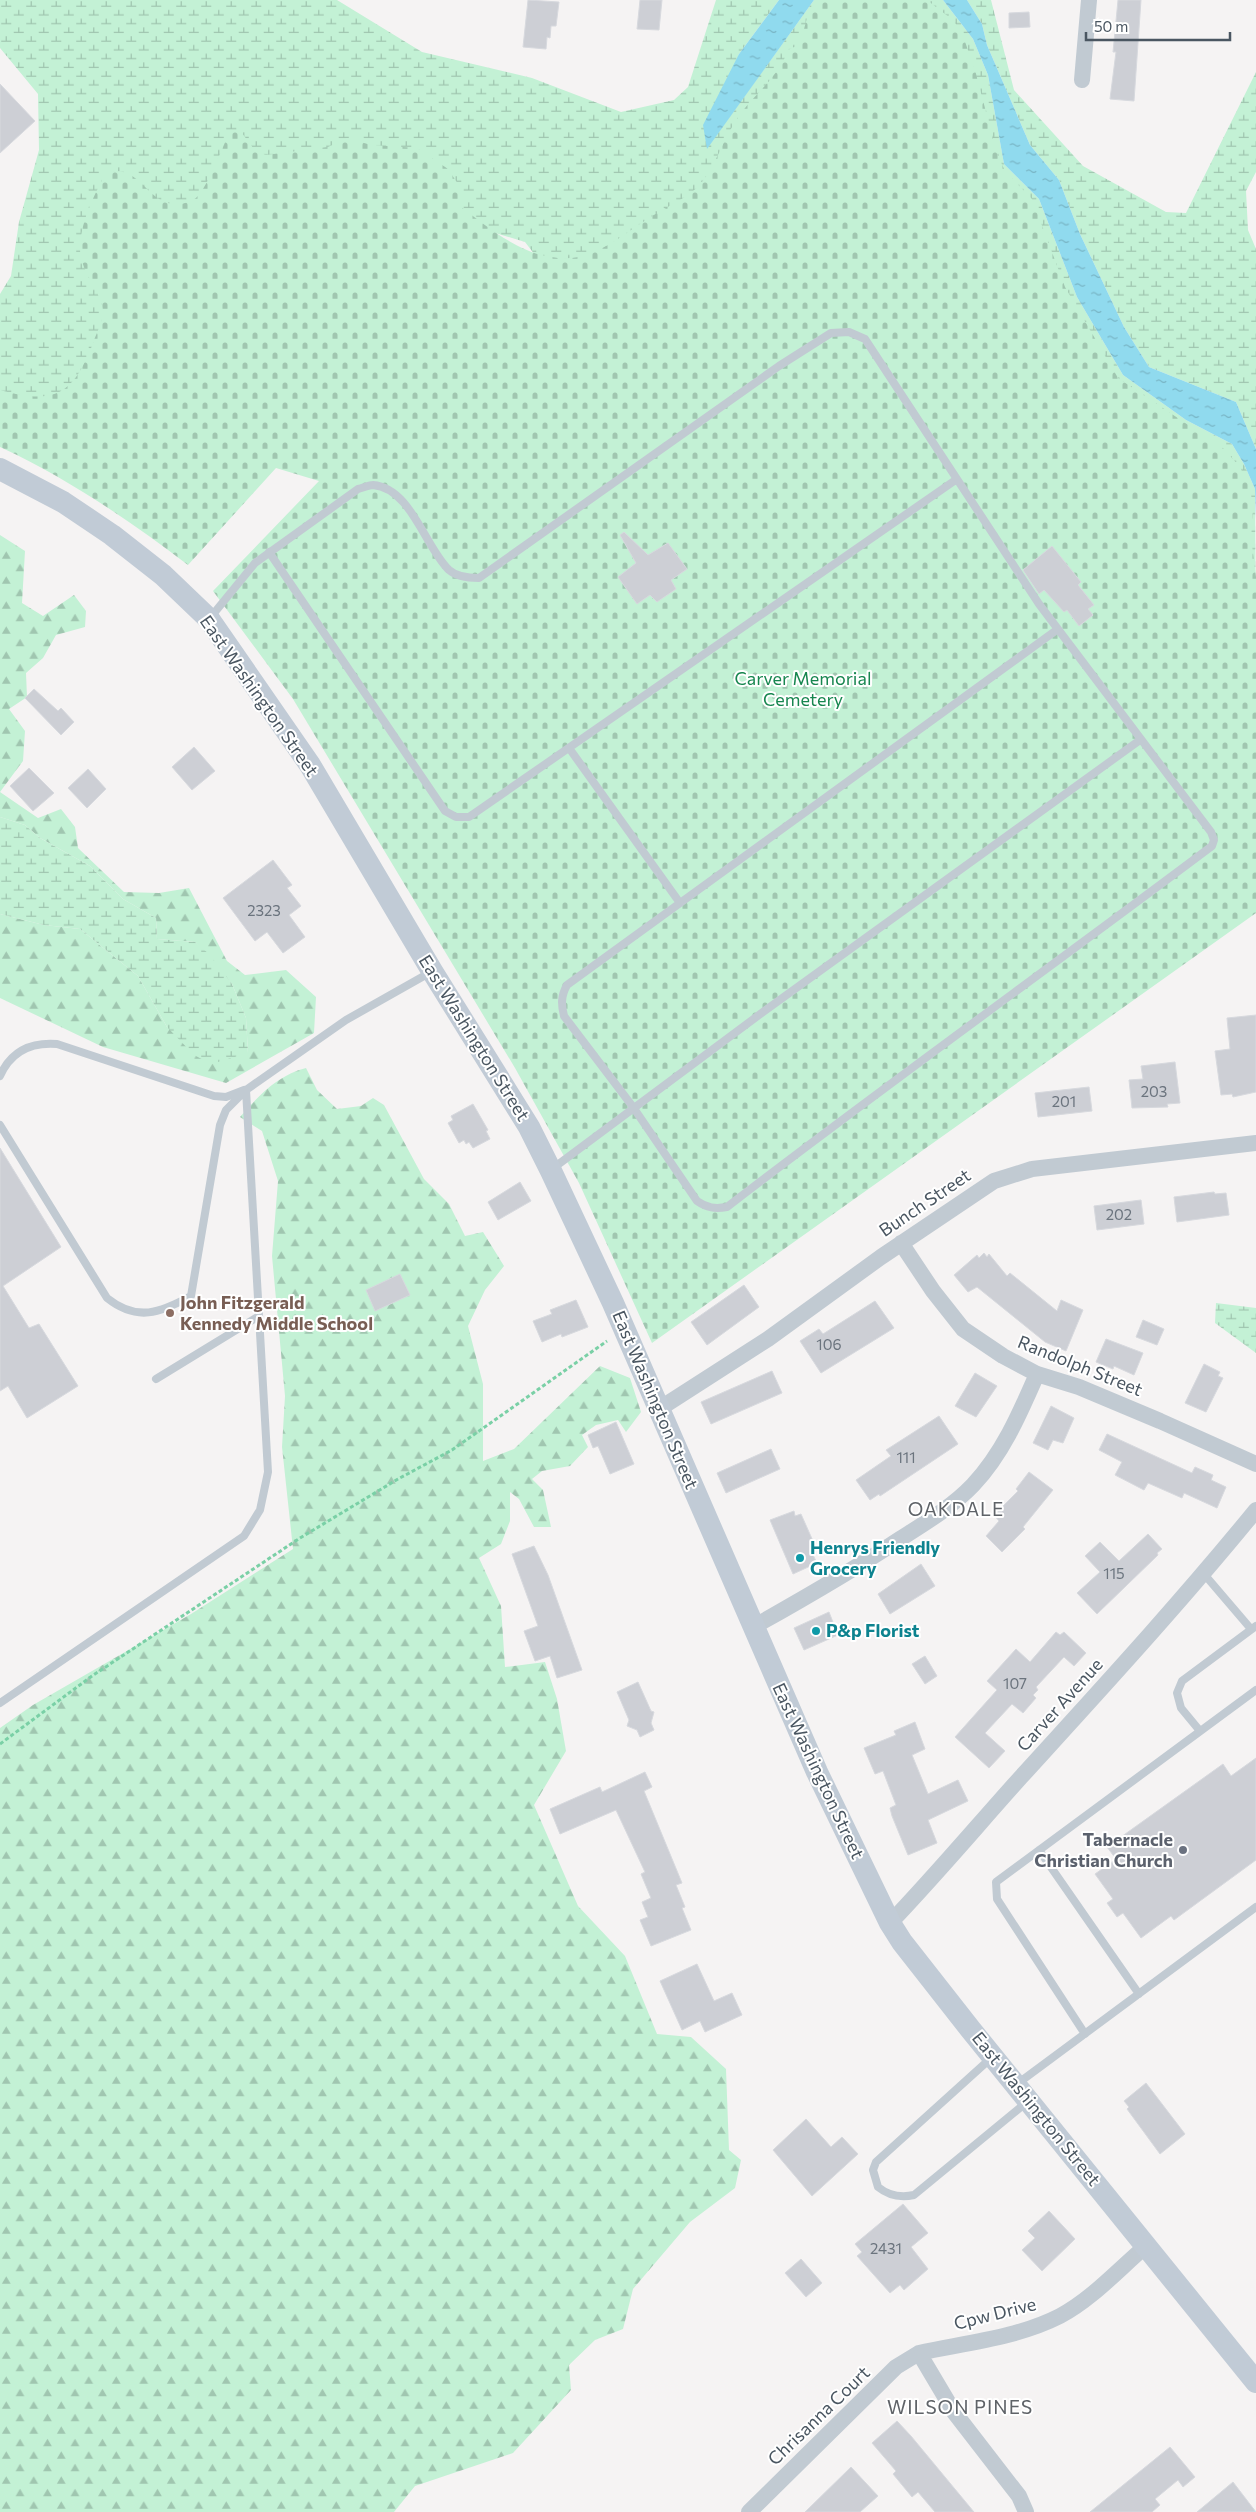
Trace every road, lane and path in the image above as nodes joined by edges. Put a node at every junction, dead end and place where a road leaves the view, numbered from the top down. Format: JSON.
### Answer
{"nodes":[{"id":1,"x":1089,"y":0,"type":"edge"},
{"id":2,"x":1082,"y":80,"type":"dead end"},
{"id":3,"x":0,"y":469,"type":"edge"},
{"id":4,"x":957,"y":479,"type":"junction"},
{"id":5,"x":269,"y":552,"type":"junction"},
{"id":6,"x":209,"y":619,"type":"junction"},
{"id":7,"x":1058,"y":629,"type":"junction"},
{"id":8,"x":1140,"y":740,"type":"junction"},
{"id":9,"x":569,"y":748,"type":"junction"},
{"id":10,"x":680,"y":903,"type":"junction"},
{"id":11,"x":432,"y":971,"type":"junction"},
{"id":12,"x":0,"y":1057,"type":"edge"},
{"id":13,"x":7,"y":1063,"type":"junction"},
{"id":14,"x":0,"y":1076,"type":"edge"},
{"id":15,"x":246,"y":1090,"type":"junction"},
{"id":16,"x":633,"y":1108,"type":"junction"},
{"id":17,"x":0,"y":1125,"type":"edge"},
{"id":18,"x":1256,"y":1143,"type":"edge"},
{"id":19,"x":551,"y":1170,"type":"junction"},
{"id":20,"x":901,"y":1243,"type":"junction"},
{"id":21,"x":259,"y":1316,"type":"junction"},
{"id":22,"x":624,"y":1329,"type":"junction"},
{"id":23,"x":1037,"y":1374,"type":"junction"},
{"id":24,"x":156,"y":1379,"type":"dead end"},
{"id":25,"x":659,"y":1409,"type":"junction"},
{"id":26,"x":1256,"y":1464,"type":"edge"},
{"id":27,"x":1256,"y":1510,"type":"edge"},
{"id":28,"x":1204,"y":1574,"type":"junction"},
{"id":29,"x":1254,"y":1627,"type":"edge"},
{"id":30,"x":754,"y":1628,"type":"junction"},
{"id":31,"x":1256,"y":1690,"type":"edge"},
{"id":32,"x":0,"y":1703,"type":"edge"},
{"id":33,"x":1200,"y":1731,"type":"junction"},
{"id":34,"x":0,"y":1744,"type":"edge"},
{"id":35,"x":1040,"y":1850,"type":"junction"},
{"id":36,"x":1256,"y":1907,"type":"edge"},
{"id":37,"x":890,"y":1924,"type":"junction"},
{"id":38,"x":1138,"y":1994,"type":"junction"},
{"id":39,"x":1085,"y":2034,"type":"junction"},
{"id":40,"x":993,"y":2056,"type":"junction"},
{"id":41,"x":1023,"y":2092,"type":"junction"},
{"id":42,"x":1146,"y":2246,"type":"junction"},
{"id":43,"x":918,"y":2353,"type":"junction"},
{"id":44,"x":1256,"y":2382,"type":"edge"},
{"id":45,"x":749,"y":2512,"type":"edge"},
{"id":46,"x":1026,"y":2512,"type":"edge"}],
"edges":[{"from":1,"to":2,"type":"street"},
{"from":3,"to":6,"type":"main road","name":"East Washington Street"},
{"from":4,"to":5,"type":"lane"},
{"from":4,"to":7,"type":"lane"},
{"from":4,"to":9,"type":"lane"},
{"from":5,"to":6,"type":"lane"},
{"from":5,"to":9,"type":"lane"},
{"from":6,"to":11,"type":"main road","name":"East Washington Street"},
{"from":7,"to":8,"type":"lane"},
{"from":7,"to":10,"type":"lane"},
{"from":8,"to":16,"type":"lane"},
{"from":8,"to":16,"type":"lane"},
{"from":9,"to":10,"type":"lane"},
{"from":10,"to":16,"type":"lane"},
{"from":11,"to":15,"type":"lane"},
{"from":11,"to":19,"type":"main road","name":"East Washington Street"},
{"from":12,"to":13,"type":"lane"},
{"from":13,"to":14,"type":"lane"},
{"from":13,"to":15,"type":"lane"},
{"from":15,"to":17,"type":"lane"},
{"from":15,"to":21,"type":"lane"},
{"from":16,"to":19,"type":"lane"},
{"from":18,"to":20,"type":"street","name":"Bunch Street"},
{"from":19,"to":22,"type":"main road","name":"East Washington Street"},
{"from":20,"to":23,"type":"street","name":"Randolph Street"},
{"from":20,"to":25,"type":"street","name":"Bunch Street"},
{"from":21,"to":24,"type":"lane"},
{"from":21,"to":32,"type":"lane"},
{"from":22,"to":25,"type":"main road","name":"East Washington Street"},
{"from":22,"to":34,"type":"path"},
{"from":23,"to":26,"type":"street","name":"Randolph Street"},
{"from":23,"to":30,"type":"street"},
{"from":25,"to":30,"type":"main road","name":"East Washington Street"},
{"from":27,"to":28,"type":"street","name":"Carver Avenue"},
{"from":28,"to":29,"type":"lane"},
{"from":28,"to":37,"type":"street","name":"Carver Avenue"},
{"from":29,"to":33,"type":"lane"},
{"from":30,"to":37,"type":"main road","name":"East Washington Street"},
{"from":31,"to":33,"type":"lane"},
{"from":33,"to":35,"type":"lane"},
{"from":35,"to":38,"type":"lane"},
{"from":35,"to":39,"type":"lane"},
{"from":36,"to":38,"type":"lane"},
{"from":37,"to":40,"type":"main road","name":"East Washington Street"},
{"from":38,"to":39,"type":"lane"},
{"from":39,"to":41,"type":"lane"},
{"from":40,"to":41,"type":"main road","name":"East Washington Street"},
{"from":40,"to":41,"type":"lane"},
{"from":41,"to":42,"type":"main road","name":"East Washington Street"},
{"from":42,"to":43,"type":"street","name":"Cpw Drive"},
{"from":42,"to":44,"type":"main road","name":"East Washington Street"},
{"from":43,"to":45,"type":"street","name":"Chrisanna Court"},
{"from":43,"to":46,"type":"street"}]}
